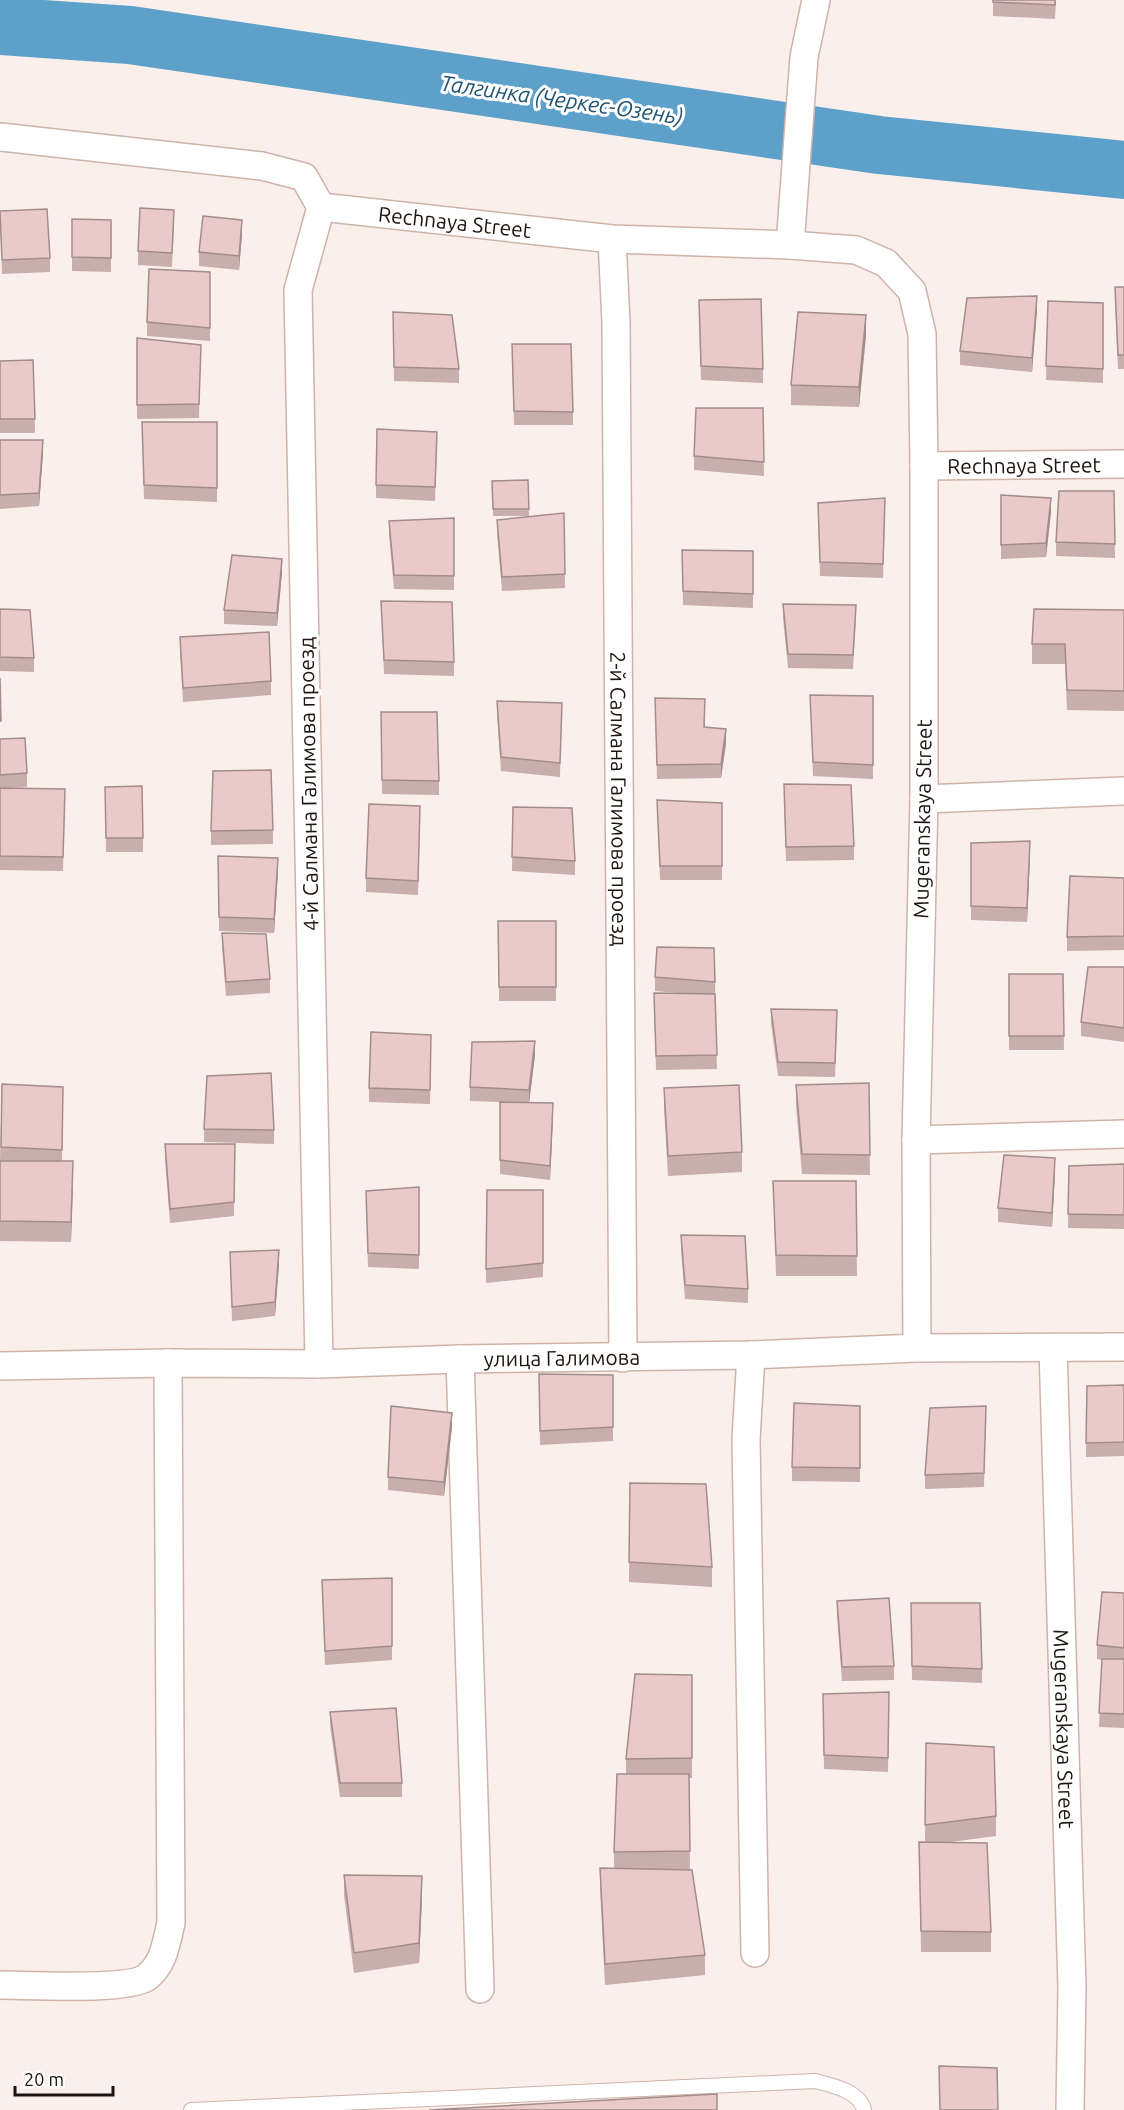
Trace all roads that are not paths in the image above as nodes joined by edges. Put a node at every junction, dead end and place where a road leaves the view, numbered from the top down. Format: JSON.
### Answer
{"nodes":[{"id":1,"x":816,"y":0,"type":"edge"},
{"id":2,"x":0,"y":137,"type":"edge"},
{"id":3,"x":321,"y":207,"type":"junction"},
{"id":4,"x":612,"y":239,"type":"junction"},
{"id":5,"x":790,"y":245,"type":"junction"},
{"id":6,"x":912,"y":291,"type":"joint"},
{"id":7,"x":1124,"y":464,"type":"edge"},
{"id":8,"x":924,"y":466,"type":"junction"},
{"id":9,"x":1124,"y":790,"type":"edge"},
{"id":10,"x":924,"y":799,"type":"junction"},
{"id":11,"x":1124,"y":1134,"type":"edge"},
{"id":12,"x":916,"y":1140,"type":"junction"},
{"id":13,"x":1124,"y":1347,"type":"edge"},
{"id":14,"x":917,"y":1348,"type":"junction"},
{"id":15,"x":1053,"y":1348,"type":"junction"},
{"id":16,"x":751,"y":1355,"type":"junction"},
{"id":17,"x":622,"y":1358,"type":"junction"},
{"id":18,"x":460,"y":1359,"type":"junction"},
{"id":19,"x":168,"y":1363,"type":"junction"},
{"id":20,"x":319,"y":1364,"type":"junction"},
{"id":21,"x":0,"y":1366,"type":"edge"},
{"id":22,"x":755,"y":1953,"type":"dead end"},
{"id":23,"x":0,"y":1985,"type":"edge"},
{"id":24,"x":480,"y":1989,"type":"dead end"},
{"id":25,"x":190,"y":2110,"type":"edge"},
{"id":26,"x":864,"y":2110,"type":"edge"},
{"id":27,"x":1070,"y":2110,"type":"edge"}],
"edges":[{"from":1,"to":5,"type":"street"},
{"from":2,"to":3,"type":"street"},
{"from":3,"to":4,"type":"street","name":"Rechnaya Street"},
{"from":3,"to":20,"type":"street","name":"4-й Салмана Галимова проезд"},
{"from":4,"to":5,"type":"street","name":"Rechnaya Street"},
{"from":4,"to":17,"type":"street","name":"2-й Салмана Галимова проезд"},
{"from":5,"to":6,"type":"street","name":"Rechnaya Street"},
{"from":6,"to":8,"type":"street","name":"Mugeranskaya Street"},
{"from":7,"to":8,"type":"street","name":"Rechnaya Street"},
{"from":8,"to":10,"type":"street","name":"Mugeranskaya Street"},
{"from":9,"to":10,"type":"street"},
{"from":10,"to":12,"type":"street","name":"Mugeranskaya Street"},
{"from":11,"to":12,"type":"street"},
{"from":12,"to":14,"type":"street","name":"Mugeranskaya Street"},
{"from":13,"to":15,"type":"street","name":"улица Галимова"},
{"from":14,"to":15,"type":"street","name":"улица Галимова"},
{"from":14,"to":16,"type":"street","name":"улица Галимова"},
{"from":15,"to":27,"type":"street","name":"Mugeranskaya Street"},
{"from":16,"to":17,"type":"street","name":"улица Галимова"},
{"from":16,"to":22,"type":"street"},
{"from":17,"to":18,"type":"street","name":"улица Галимова"},
{"from":18,"to":20,"type":"street","name":"улица Галимова"},
{"from":18,"to":24,"type":"street"},
{"from":19,"to":20,"type":"street","name":"улица Галимова"},
{"from":19,"to":21,"type":"street","name":"улица Галимова"},
{"from":19,"to":23,"type":"street"},
{"from":25,"to":26,"type":"lane"}]}
